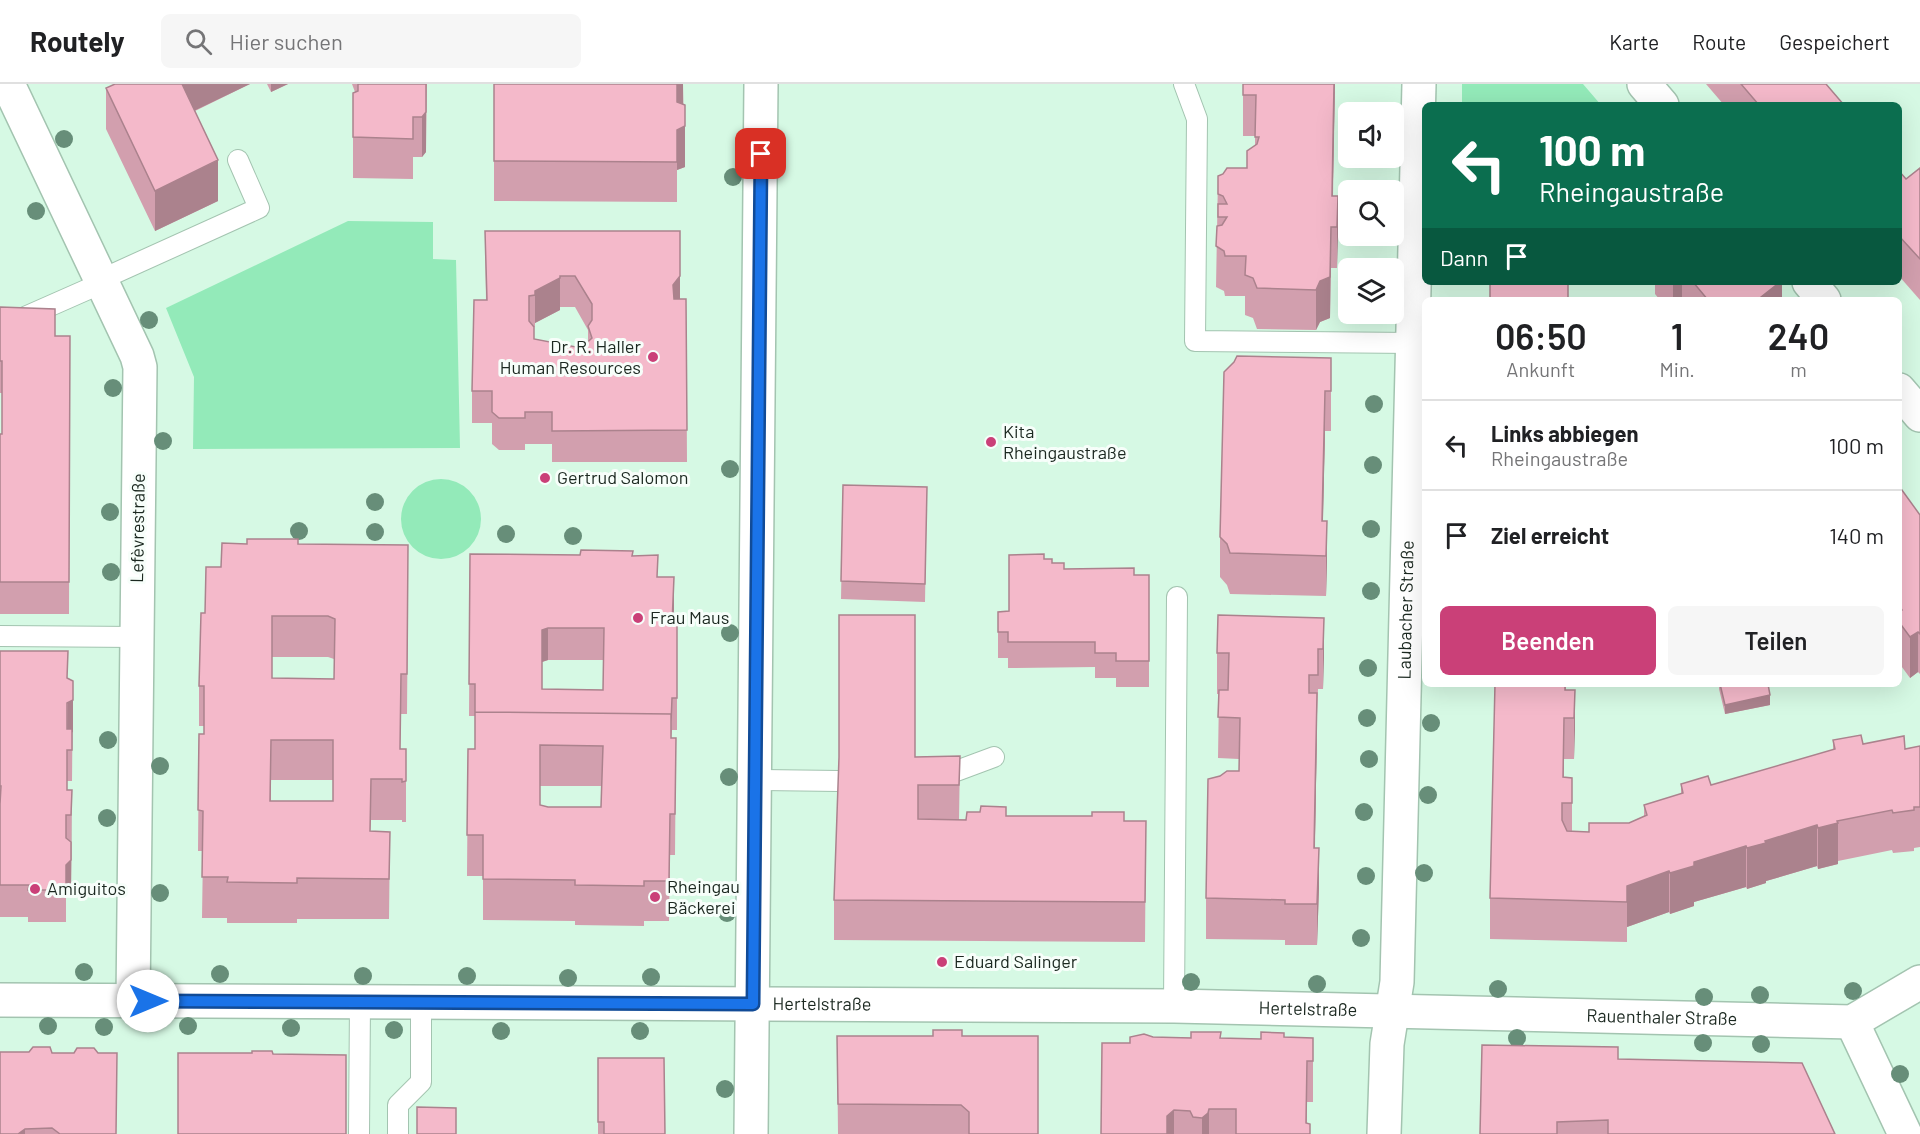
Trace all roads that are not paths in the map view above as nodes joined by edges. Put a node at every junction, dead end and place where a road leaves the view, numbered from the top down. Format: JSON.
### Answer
{"nodes":[{"id":1,"x":8,"y":84,"type":"edge"},
{"id":2,"x":761,"y":84,"type":"edge"},
{"id":3,"x":1184,"y":84,"type":"edge"},
{"id":4,"x":1419,"y":84,"type":"edge"},
{"id":5,"x":1644,"y":84,"type":"edge"},
{"id":6,"x":1659,"y":102,"type":"edge"},
{"id":7,"x":238,"y":160,"type":"dead end"},
{"id":8,"x":101,"y":281,"type":"junction"},
{"id":9,"x":1812,"y":285,"type":"edge"},
{"id":10,"x":1822,"y":297,"type":"edge"},
{"id":11,"x":0,"y":328,"type":"edge"},
{"id":12,"x":1414,"y":343,"type":"junction"},
{"id":13,"x":1902,"y":394,"type":"edge"},
{"id":14,"x":1920,"y":415,"type":"edge"},
{"id":15,"x":1177,"y":597,"type":"dead end"},
{"id":16,"x":0,"y":636,"type":"edge"},
{"id":17,"x":137,"y":638,"type":"junction"},
{"id":18,"x":994,"y":757,"type":"dead end"},
{"id":19,"x":756,"y":780,"type":"junction"},
{"id":20,"x":915,"y":780,"type":"edge"},
{"id":21,"x":839,"y":782,"type":"edge"},
{"id":22,"x":1920,"y":982,"type":"edge"},
{"id":23,"x":0,"y":1000,"type":"edge"},
{"id":24,"x":133,"y":1001,"type":"junction"},
{"id":25,"x":360,"y":1002,"type":"junction"},
{"id":26,"x":421,"y":1002,"type":"junction"},
{"id":27,"x":753,"y":1004,"type":"junction"},
{"id":28,"x":1174,"y":1006,"type":"junction"},
{"id":29,"x":1393,"y":1011,"type":"junction"},
{"id":30,"x":1852,"y":1022,"type":"junction"},
{"id":31,"x":359,"y":1134,"type":"edge"},
{"id":32,"x":398,"y":1134,"type":"edge"},
{"id":33,"x":751,"y":1134,"type":"edge"},
{"id":34,"x":1384,"y":1134,"type":"edge"},
{"id":35,"x":1905,"y":1134,"type":"edge"}],
"edges":[{"from":1,"to":8,"type":"street","name":"Lefèvrestraße"},
{"from":2,"to":19,"type":"street"},
{"from":3,"to":12,"type":"lane"},
{"from":4,"to":12,"type":"street","name":"Laubacher Straße"},
{"from":5,"to":6,"type":"street"},
{"from":7,"to":8,"type":"lane"},
{"from":8,"to":11,"type":"lane"},
{"from":8,"to":17,"type":"street","name":"Lefèvrestraße"},
{"from":9,"to":10,"type":"street"},
{"from":12,"to":29,"type":"street","name":"Laubacher Straße"},
{"from":13,"to":14,"type":"street"},
{"from":15,"to":28,"type":"lane"},
{"from":16,"to":17,"type":"lane"},
{"from":17,"to":24,"type":"street","name":"Lefèvrestraße"},
{"from":18,"to":20,"type":"lane"},
{"from":19,"to":21,"type":"lane"},
{"from":19,"to":27,"type":"street"},
{"from":22,"to":30,"type":"street"},
{"from":23,"to":24,"type":"street","name":"Hertelstraße"},
{"from":24,"to":25,"type":"street","name":"Hertelstraße"},
{"from":25,"to":26,"type":"street","name":"Hertelstraße"},
{"from":25,"to":31,"type":"lane"},
{"from":26,"to":27,"type":"street","name":"Hertelstraße"},
{"from":26,"to":32,"type":"lane"},
{"from":27,"to":28,"type":"street","name":"Hertelstraße"},
{"from":27,"to":33,"type":"street"},
{"from":28,"to":29,"type":"street","name":"Hertelstraße"},
{"from":29,"to":30,"type":"street","name":"Rauenthaler Straße"},
{"from":29,"to":34,"type":"street","name":"Laubacher Straße"},
{"from":30,"to":35,"type":"street"}]}
